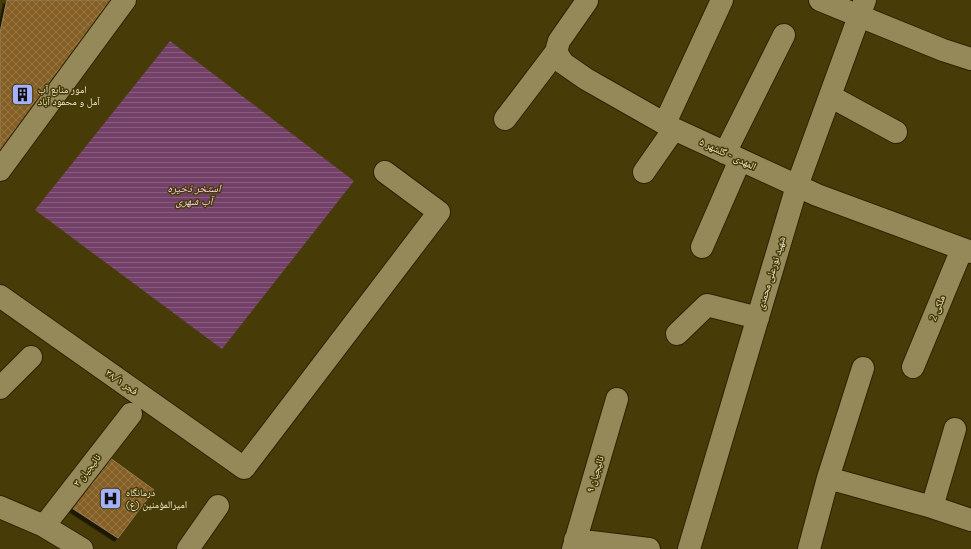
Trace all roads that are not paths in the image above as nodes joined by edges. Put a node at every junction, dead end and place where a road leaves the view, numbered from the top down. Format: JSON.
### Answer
{"nodes":[{"id":1,"x":125,"y":0,"type":"edge"},
{"id":2,"x":722,"y":0,"type":"edge"},
{"id":3,"x":820,"y":0,"type":"edge"},
{"id":4,"x":587,"y":1,"type":"dead end"},
{"id":5,"x":862,"y":8,"type":"edge"},
{"id":6,"x":784,"y":35,"type":"dead end"},
{"id":7,"x":556,"y":52,"type":"junction"},
{"id":8,"x":971,"y":59,"type":"edge"},
{"id":9,"x":830,"y":96,"type":"junction"},
{"id":10,"x":505,"y":119,"type":"dead end"},
{"id":11,"x":670,"y":126,"type":"junction"},
{"id":12,"x":896,"y":132,"type":"dead end"},
{"id":13,"x":733,"y":156,"type":"junction"},
{"id":14,"x":0,"y":170,"type":"edge"},
{"id":15,"x":385,"y":172,"type":"dead end"},
{"id":16,"x":644,"y":172,"type":"dead end"},
{"id":17,"x":797,"y":186,"type":"junction"},
{"id":18,"x":702,"y":247,"type":"dead end"},
{"id":19,"x":966,"y":251,"type":"edge"},
{"id":20,"x":0,"y":296,"type":"edge"},
{"id":21,"x":758,"y":318,"type":"junction"},
{"id":22,"x":677,"y":334,"type":"dead end"},
{"id":23,"x":31,"y":357,"type":"dead end"},
{"id":24,"x":913,"y":367,"type":"dead end"},
{"id":25,"x":863,"y":368,"type":"dead end"},
{"id":26,"x":0,"y":388,"type":"edge"},
{"id":27,"x":617,"y":399,"type":"dead end"},
{"id":28,"x":131,"y":414,"type":"dead end"},
{"id":29,"x":955,"y":429,"type":"dead end"},
{"id":30,"x":828,"y":478,"type":"junction"},
{"id":31,"x":218,"y":506,"type":"dead end"},
{"id":32,"x":932,"y":507,"type":"junction"},
{"id":33,"x":1,"y":509,"type":"edge"},
{"id":34,"x":971,"y":520,"type":"edge"},
{"id":35,"x":44,"y":526,"type":"junction"},
{"id":36,"x":574,"y":544,"type":"edge"},
{"id":37,"x":82,"y":549,"type":"edge"},
{"id":38,"x":188,"y":549,"type":"edge"},
{"id":39,"x":649,"y":549,"type":"edge"},
{"id":40,"x":689,"y":549,"type":"edge"},
{"id":41,"x":809,"y":549,"type":"edge"}],
"edges":[{"from":1,"to":14,"type":"street"},
{"from":2,"to":11,"type":"street"},
{"from":3,"to":5,"type":"street"},
{"from":4,"to":7,"type":"street"},
{"from":5,"to":8,"type":"street"},
{"from":5,"to":9,"type":"street","name":"شهید نورعلی محمدی"},
{"from":6,"to":13,"type":"street"},
{"from":7,"to":10,"type":"street"},
{"from":7,"to":11,"type":"street","name":"المهدی - گلشهر ۵"},
{"from":9,"to":12,"type":"street"},
{"from":9,"to":17,"type":"street","name":"شهید نورعلی محمدی"},
{"from":11,"to":13,"type":"street","name":"المهدی - گلشهر ۵"},
{"from":11,"to":16,"type":"street"},
{"from":13,"to":17,"type":"street","name":"المهدی - گلشهر ۵"},
{"from":13,"to":18,"type":"street"},
{"from":15,"to":20,"type":"street","name":"فجر ۳۸/۱"},
{"from":17,"to":19,"type":"street","name":"المهدی - گلشهر ۵"},
{"from":17,"to":21,"type":"street","name":"شهید نورعلی محمدی"},
{"from":19,"to":24,"type":"street","name":"ملکی 2"},
{"from":21,"to":22,"type":"street"},
{"from":21,"to":40,"type":"street","name":"شهید نورعلی محمدی"},
{"from":23,"to":26,"type":"street"},
{"from":25,"to":30,"type":"street"},
{"from":27,"to":36,"type":"street","name":"نائیجیان ۹"},
{"from":28,"to":35,"type":"street","name":"نائیجیان ۳"},
{"from":29,"to":32,"type":"street"},
{"from":30,"to":32,"type":"street"},
{"from":30,"to":41,"type":"street"},
{"from":31,"to":38,"type":"street"},
{"from":32,"to":34,"type":"street"},
{"from":33,"to":35,"type":"street"},
{"from":35,"to":37,"type":"street"},
{"from":36,"to":39,"type":"street"}]}
